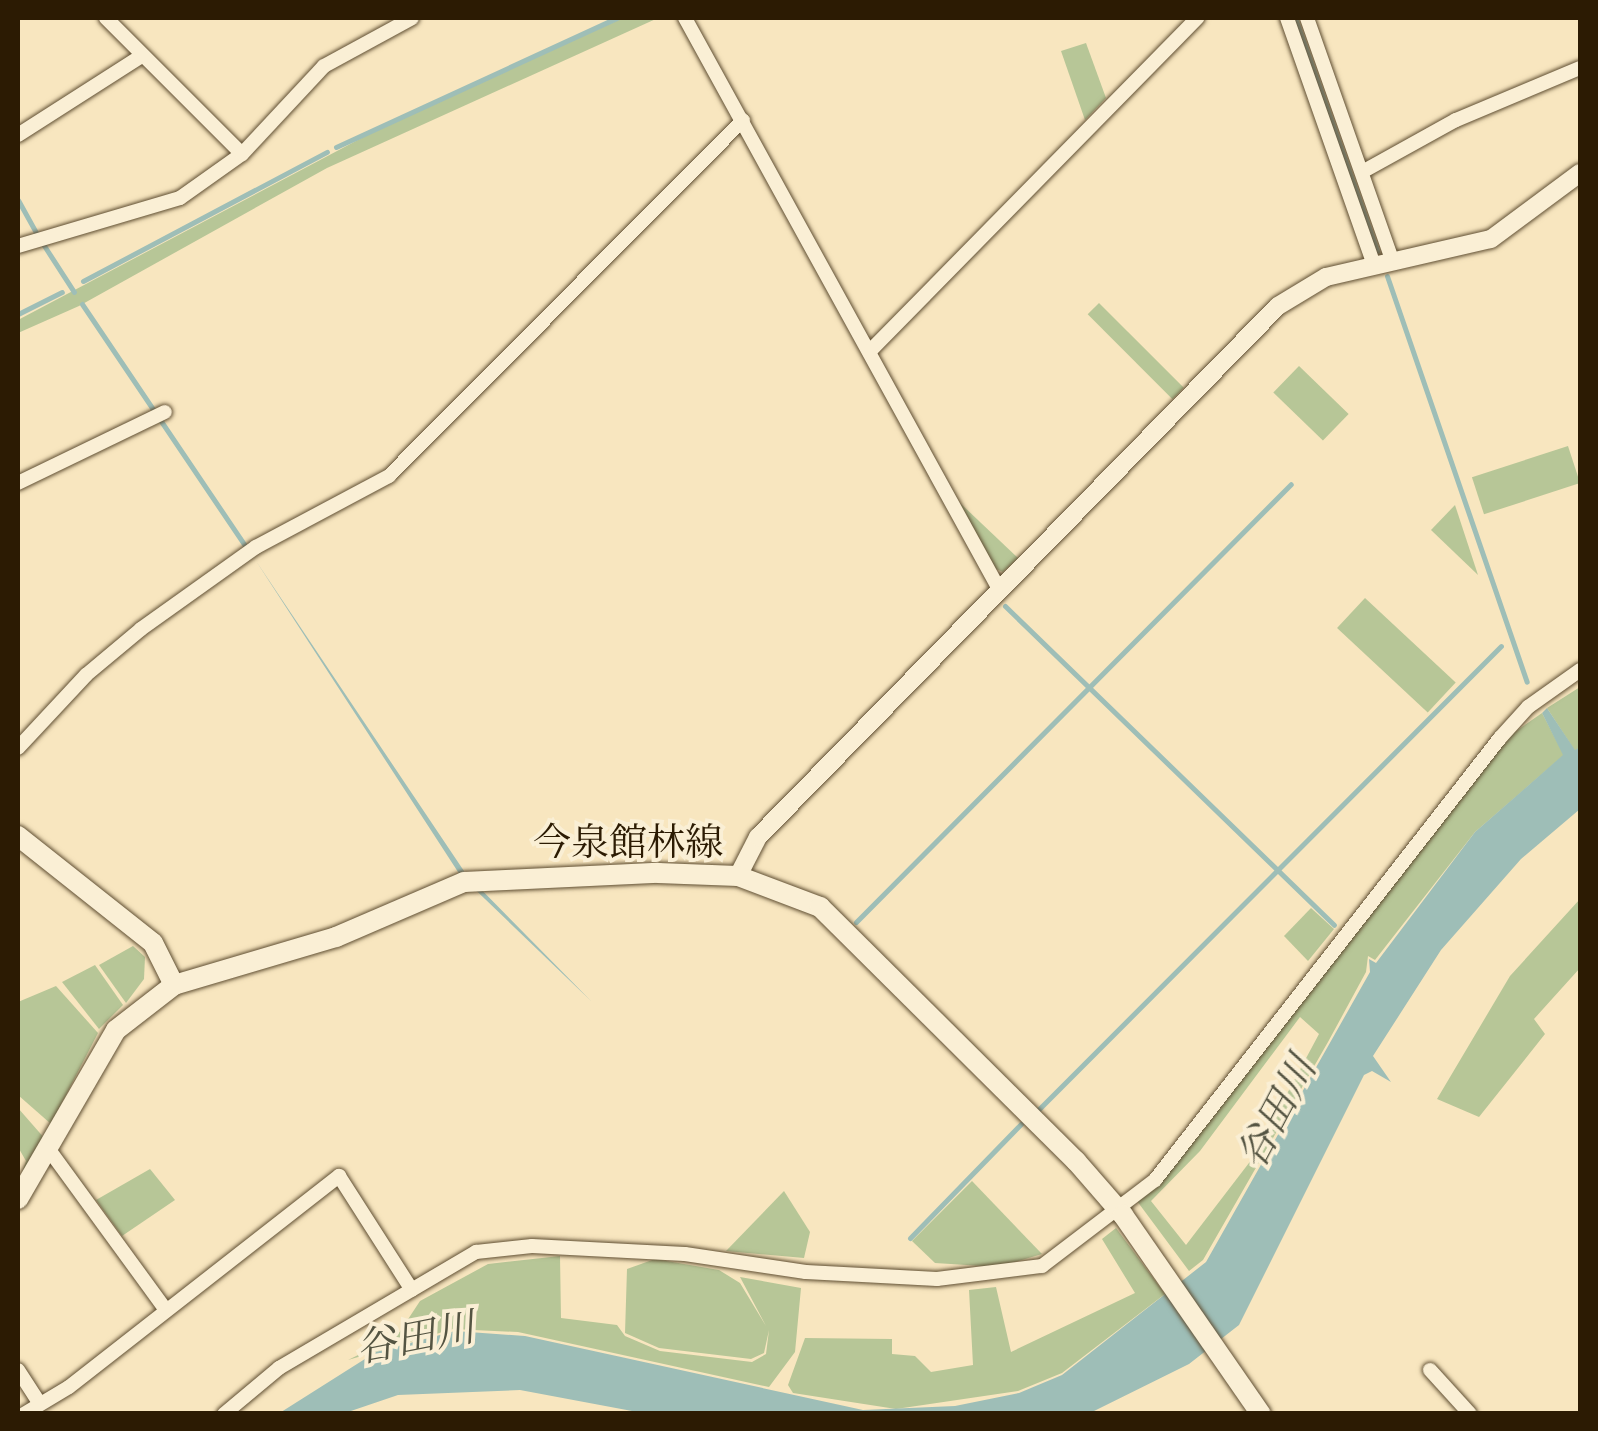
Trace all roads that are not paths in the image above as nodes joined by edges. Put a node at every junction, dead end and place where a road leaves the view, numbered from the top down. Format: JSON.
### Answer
{"nodes":[{"id":1,"x":106,"y":18,"type":"edge"},
{"id":2,"x":412,"y":18,"type":"edge"},
{"id":3,"x":685,"y":18,"type":"edge"},
{"id":4,"x":1197,"y":18,"type":"edge"},
{"id":5,"x":1287,"y":18,"type":"edge"},
{"id":6,"x":1308,"y":18,"type":"edge"},
{"id":7,"x":142,"y":55,"type":"junction"},
{"id":8,"x":1580,"y":68,"type":"edge"},
{"id":9,"x":743,"y":120,"type":"junction"},
{"id":10,"x":18,"y":135,"type":"edge"},
{"id":11,"x":242,"y":154,"type":"junction"},
{"id":12,"x":1362,"y":172,"type":"junction"},
{"id":13,"x":1580,"y":172,"type":"edge"},
{"id":14,"x":18,"y":246,"type":"edge"},
{"id":15,"x":1383,"y":263,"type":"junction"},
{"id":16,"x":870,"y":351,"type":"junction"},
{"id":17,"x":165,"y":412,"type":"dead end"},
{"id":18,"x":18,"y":482,"type":"edge"},
{"id":19,"x":1000,"y":588,"type":"junction"},
{"id":20,"x":1580,"y":670,"type":"edge"},
{"id":21,"x":18,"y":748,"type":"edge"},
{"id":22,"x":18,"y":836,"type":"edge"},
{"id":23,"x":738,"y":876,"type":"junction"},
{"id":24,"x":174,"y":985,"type":"junction"},
{"id":25,"x":50,"y":1151,"type":"junction"},
{"id":26,"x":18,"y":1199,"type":"edge"},
{"id":27,"x":1122,"y":1213,"type":"junction"},
{"id":28,"x":412,"y":1290,"type":"junction"},
{"id":29,"x":166,"y":1310,"type":"junction"},
{"id":30,"x":18,"y":1370,"type":"edge"},
{"id":31,"x":1430,"y":1370,"type":"dead end"},
{"id":32,"x":40,"y":1404,"type":"junction"},
{"id":33,"x":24,"y":1414,"type":"edge"},
{"id":34,"x":224,"y":1414,"type":"edge"},
{"id":35,"x":1262,"y":1414,"type":"edge"},
{"id":36,"x":1470,"y":1414,"type":"edge"}],
"edges":[{"from":1,"to":7,"type":"street"},
{"from":2,"to":11,"type":"street"},
{"from":3,"to":9,"type":"street"},
{"from":4,"to":16,"type":"street"},
{"from":5,"to":15,"type":"street"},
{"from":6,"to":12,"type":"street"},
{"from":7,"to":10,"type":"street"},
{"from":7,"to":11,"type":"street"},
{"from":8,"to":12,"type":"street"},
{"from":9,"to":16,"type":"street"},
{"from":9,"to":21,"type":"street"},
{"from":11,"to":14,"type":"street"},
{"from":12,"to":15,"type":"street"},
{"from":13,"to":15,"type":"street"},
{"from":15,"to":19,"type":"street"},
{"from":16,"to":19,"type":"street"},
{"from":17,"to":18,"type":"street"},
{"from":19,"to":23,"type":"street"},
{"from":20,"to":27,"type":"street"},
{"from":22,"to":24,"type":"main road"},
{"from":23,"to":24,"type":"main road","name":"今泉館林線"},
{"from":23,"to":27,"type":"main road","name":"今泉館林線"},
{"from":24,"to":25,"type":"main road"},
{"from":25,"to":26,"type":"main road"},
{"from":25,"to":29,"type":"street"},
{"from":27,"to":28,"type":"street"},
{"from":27,"to":35,"type":"main road","name":"今泉館林線"},
{"from":28,"to":29,"type":"street"},
{"from":28,"to":34,"type":"street"},
{"from":29,"to":32,"type":"street"},
{"from":30,"to":32,"type":"street"},
{"from":31,"to":36,"type":"street"},
{"from":32,"to":33,"type":"street"}]}
